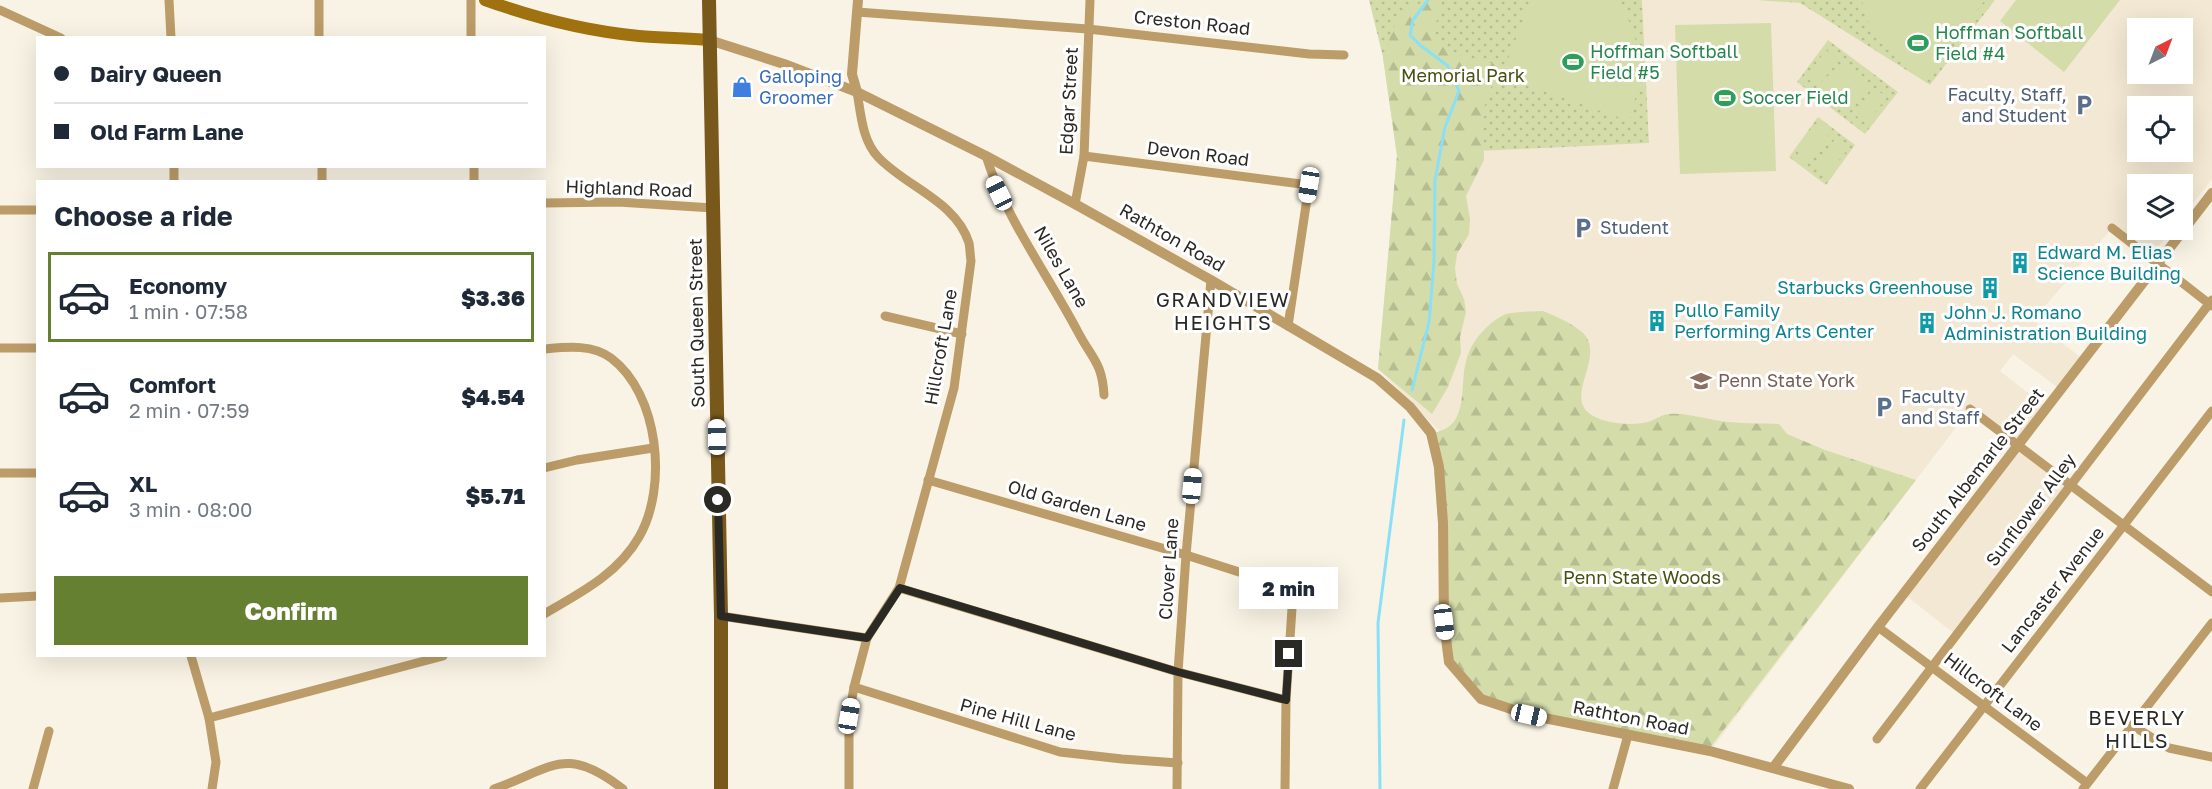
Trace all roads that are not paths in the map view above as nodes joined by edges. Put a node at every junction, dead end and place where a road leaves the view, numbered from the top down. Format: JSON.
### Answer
{"nodes":[{"id":1,"x":169,"y":0,"type":"edge"},
{"id":2,"x":319,"y":0,"type":"edge"},
{"id":3,"x":471,"y":0,"type":"edge"},
{"id":4,"x":485,"y":0,"type":"edge"},
{"id":5,"x":709,"y":0,"type":"edge"},
{"id":6,"x":858,"y":0,"type":"edge"},
{"id":7,"x":1089,"y":0,"type":"edge"},
{"id":8,"x":0,"y":10,"type":"edge"},
{"id":9,"x":857,"y":12,"type":"junction"},
{"id":10,"x":1088,"y":29,"type":"junction"},
{"id":11,"x":57,"y":36,"type":"edge"},
{"id":12,"x":171,"y":36,"type":"edge"},
{"id":13,"x":319,"y":36,"type":"edge"},
{"id":14,"x":471,"y":36,"type":"edge"},
{"id":15,"x":709,"y":39,"type":"junction"},
{"id":16,"x":1344,"y":55,"type":"dead end"},
{"id":17,"x":857,"y":92,"type":"junction"},
{"id":18,"x":986,"y":156,"type":"junction"},
{"id":19,"x":1084,"y":156,"type":"junction"},
{"id":20,"x":2212,"y":193,"type":"edge"},
{"id":21,"x":546,"y":202,"type":"edge"},
{"id":22,"x":1075,"y":204,"type":"junction"},
{"id":23,"x":713,"y":208,"type":"junction"},
{"id":24,"x":0,"y":210,"type":"edge"},
{"id":25,"x":36,"y":210,"type":"edge"},
{"id":26,"x":2112,"y":228,"type":"dead end"},
{"id":27,"x":2158,"y":264,"type":"junction"},
{"id":28,"x":1211,"y":280,"type":"junction"},
{"id":29,"x":2211,"y":303,"type":"edge"},
{"id":30,"x":885,"y":316,"type":"dead end"},
{"id":31,"x":1288,"y":326,"type":"junction"},
{"id":32,"x":962,"y":334,"type":"junction"},
{"id":33,"x":0,"y":348,"type":"edge"},
{"id":34,"x":36,"y":348,"type":"edge"},
{"id":35,"x":546,"y":349,"type":"edge"},
{"id":36,"x":1104,"y":395,"type":"dead end"},
{"id":37,"x":1970,"y":409,"type":"dead end"},
{"id":38,"x":2212,"y":411,"type":"edge"},
{"id":39,"x":2018,"y":445,"type":"junction"},
{"id":40,"x":653,"y":448,"type":"junction"},
{"id":41,"x":546,"y":468,"type":"edge"},
{"id":42,"x":0,"y":473,"type":"edge"},
{"id":43,"x":36,"y":473,"type":"edge"},
{"id":44,"x":928,"y":480,"type":"junction"},
{"id":45,"x":2070,"y":485,"type":"junction"},
{"id":46,"x":2124,"y":526,"type":"junction"},
{"id":47,"x":1186,"y":555,"type":"junction"},
{"id":48,"x":900,"y":588,"type":"junction"},
{"id":49,"x":2212,"y":592,"type":"edge"},
{"id":50,"x":36,"y":596,"type":"edge"},
{"id":51,"x":0,"y":598,"type":"edge"},
{"id":52,"x":546,"y":613,"type":"edge"},
{"id":53,"x":721,"y":616,"type":"junction"},
{"id":54,"x":2212,"y":623,"type":"edge"},
{"id":55,"x":1878,"y":627,"type":"junction"},
{"id":56,"x":867,"y":638,"type":"junction"},
{"id":57,"x":191,"y":657,"type":"edge"},
{"id":58,"x":439,"y":657,"type":"edge"},
{"id":59,"x":1932,"y":667,"type":"junction"},
{"id":60,"x":1178,"y":672,"type":"junction"},
{"id":61,"x":854,"y":687,"type":"junction"},
{"id":62,"x":1286,"y":700,"type":"junction"},
{"id":63,"x":1984,"y":706,"type":"junction"},
{"id":64,"x":209,"y":718,"type":"junction"},
{"id":65,"x":2133,"y":726,"type":"junction"},
{"id":66,"x":49,"y":731,"type":"dead end"},
{"id":67,"x":1628,"y":735,"type":"junction"},
{"id":68,"x":1877,"y":739,"type":"dead end"},
{"id":69,"x":2212,"y":757,"type":"edge"},
{"id":70,"x":1178,"y":763,"type":"junction"},
{"id":71,"x":1773,"y":768,"type":"junction"},
{"id":72,"x":2085,"y":786,"type":"edge"},
{"id":73,"x":33,"y":789,"type":"edge"},
{"id":74,"x":212,"y":789,"type":"edge"},
{"id":75,"x":494,"y":789,"type":"edge"},
{"id":76,"x":622,"y":789,"type":"edge"},
{"id":77,"x":721,"y":789,"type":"edge"},
{"id":78,"x":849,"y":789,"type":"edge"},
{"id":79,"x":1177,"y":789,"type":"edge"},
{"id":80,"x":1286,"y":789,"type":"edge"},
{"id":81,"x":1613,"y":789,"type":"edge"},
{"id":82,"x":1850,"y":789,"type":"edge"},
{"id":83,"x":1920,"y":789,"type":"edge"}],
"edges":[{"from":1,"to":12,"type":"street"},
{"from":2,"to":13,"type":"street"},
{"from":3,"to":14,"type":"street"},
{"from":4,"to":15,"type":"main road","name":"Rathton Road"},
{"from":5,"to":15,"type":"main road","name":"South Queen Street"},
{"from":6,"to":9,"type":"street"},
{"from":7,"to":10,"type":"street","name":"Edgar Street"},
{"from":8,"to":11,"type":"street"},
{"from":9,"to":10,"type":"street","name":"Creston Road"},
{"from":9,"to":17,"type":"street"},
{"from":10,"to":16,"type":"street","name":"Creston Road"},
{"from":10,"to":19,"type":"street","name":"Edgar Street"},
{"from":15,"to":17,"type":"street","name":"Rathton Road"},
{"from":15,"to":23,"type":"main road","name":"South Queen Street"},
{"from":17,"to":18,"type":"street","name":"Rathton Road"},
{"from":17,"to":32,"type":"street","name":"Hillcroft Lane"},
{"from":18,"to":22,"type":"street","name":"Rathton Road"},
{"from":18,"to":36,"type":"street","name":"Niles Lane"},
{"from":19,"to":22,"type":"street","name":"Edgar Street"},
{"from":19,"to":31,"type":"street","name":"Devon Road"},
{"from":20,"to":27,"type":"street","name":"South Albemarle Street"},
{"from":21,"to":23,"type":"street","name":"Highland Road"},
{"from":22,"to":28,"type":"street","name":"Rathton Road"},
{"from":23,"to":53,"type":"main road","name":"South Queen Street"},
{"from":24,"to":25,"type":"street"},
{"from":26,"to":27,"type":"street"},
{"from":27,"to":29,"type":"street"},
{"from":27,"to":39,"type":"street","name":"South Albemarle Street"},
{"from":28,"to":31,"type":"street","name":"Rathton Road"},
{"from":28,"to":47,"type":"street","name":"Clover Lane"},
{"from":29,"to":45,"type":"street","name":"Sunflower Alley"},
{"from":30,"to":32,"type":"street"},
{"from":31,"to":67,"type":"street","name":"Rathton Road"},
{"from":32,"to":44,"type":"street","name":"Hillcroft Lane"},
{"from":33,"to":34,"type":"street"},
{"from":35,"to":40,"type":"street"},
{"from":37,"to":39,"type":"street"},
{"from":38,"to":46,"type":"street","name":"Lancaster Avenue"},
{"from":39,"to":45,"type":"street"},
{"from":39,"to":55,"type":"street","name":"South Albemarle Street"},
{"from":40,"to":41,"type":"street"},
{"from":40,"to":52,"type":"street"},
{"from":42,"to":43,"type":"street"},
{"from":44,"to":47,"type":"street","name":"Old Garden Lane"},
{"from":44,"to":48,"type":"street","name":"Hillcroft Lane"},
{"from":45,"to":46,"type":"street"},
{"from":45,"to":59,"type":"street","name":"Sunflower Alley"},
{"from":46,"to":49,"type":"street"},
{"from":46,"to":63,"type":"street","name":"Lancaster Avenue"},
{"from":47,"to":60,"type":"street","name":"Clover Lane"},
{"from":47,"to":62,"type":"street","name":"Old Garden Lane"},
{"from":48,"to":56,"type":"street","name":"Hillcroft Lane"},
{"from":48,"to":60,"type":"street"},
{"from":50,"to":51,"type":"street"},
{"from":53,"to":56,"type":"street"},
{"from":53,"to":77,"type":"main road","name":"South Queen Street"},
{"from":54,"to":65,"type":"street"},
{"from":55,"to":59,"type":"street","name":"Hillcroft Lane"},
{"from":55,"to":71,"type":"street","name":"South Albemarle Street"},
{"from":56,"to":61,"type":"street","name":"Hillcroft Lane"},
{"from":57,"to":64,"type":"street"},
{"from":58,"to":64,"type":"street"},
{"from":59,"to":63,"type":"street","name":"Hillcroft Lane"},
{"from":59,"to":68,"type":"street","name":"Sunflower Alley"},
{"from":60,"to":62,"type":"street"},
{"from":60,"to":70,"type":"street","name":"Clover Lane"},
{"from":61,"to":70,"type":"street","name":"Pine Hill Lane"},
{"from":61,"to":78,"type":"street","name":"Hillcroft Lane"},
{"from":62,"to":80,"type":"street"},
{"from":63,"to":72,"type":"street","name":"Hillcroft Lane"},
{"from":63,"to":83,"type":"street","name":"Lancaster Avenue"},
{"from":64,"to":74,"type":"street"},
{"from":65,"to":69,"type":"street"},
{"from":65,"to":72,"type":"street"},
{"from":66,"to":73,"type":"street"},
{"from":67,"to":71,"type":"street","name":"Rathton Road"},
{"from":67,"to":81,"type":"street"},
{"from":70,"to":79,"type":"street","name":"Clover Lane"},
{"from":71,"to":82,"type":"street","name":"Rathton Road"},
{"from":75,"to":76,"type":"street"}]}
